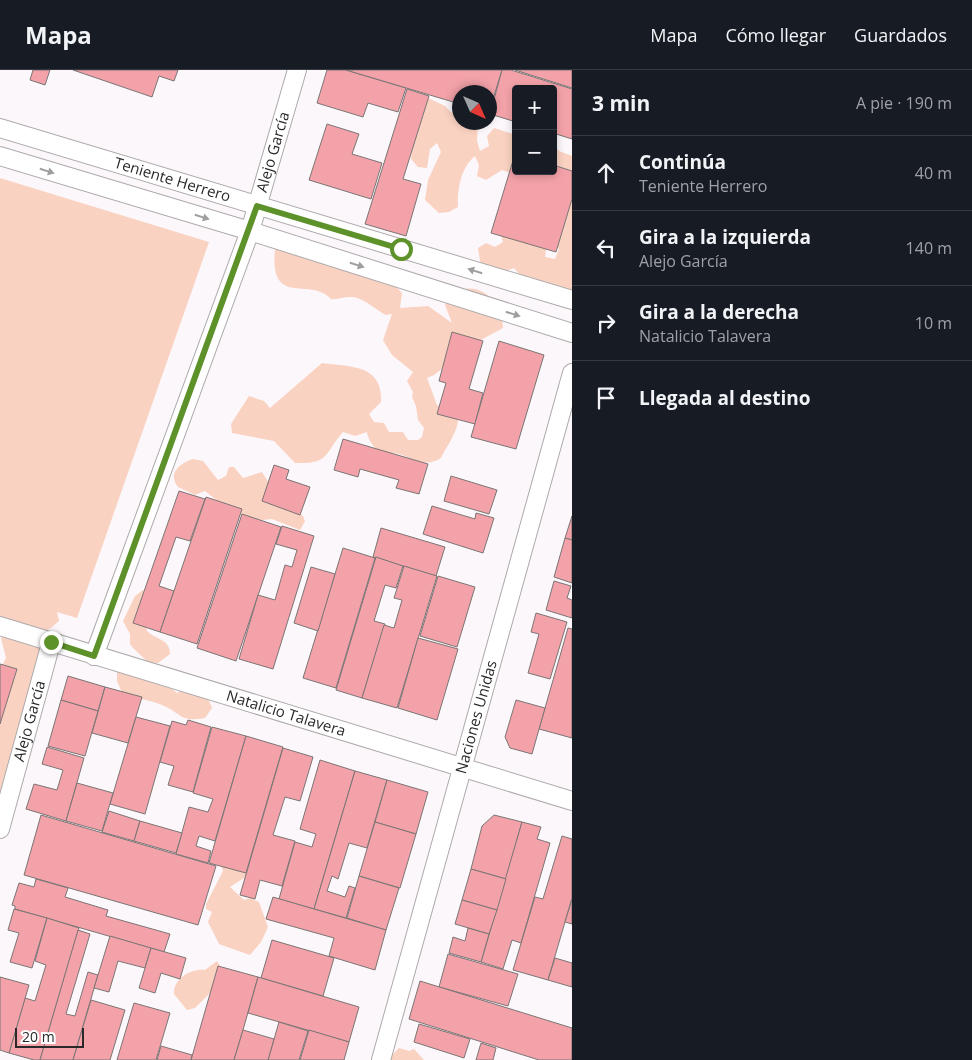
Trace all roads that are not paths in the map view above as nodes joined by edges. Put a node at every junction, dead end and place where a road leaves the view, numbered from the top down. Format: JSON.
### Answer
{"nodes":[{"id":1,"x":297,"y":70,"type":"edge"},
{"id":2,"x":0,"y":128,"type":"edge"},
{"id":3,"x":0,"y":156,"type":"edge"},
{"id":4,"x":257,"y":206,"type":"junction"},
{"id":5,"x":250,"y":232,"type":"junction"},
{"id":6,"x":401,"y":249,"type":"junction"},
{"id":7,"x":394,"y":277,"type":"junction"},
{"id":8,"x":572,"y":300,"type":"edge"},
{"id":9,"x":572,"y":333,"type":"edge"},
{"id":10,"x":572,"y":373,"type":"edge"},
{"id":11,"x":0,"y":626,"type":"edge"},
{"id":12,"x":51,"y":642,"type":"junction"},
{"id":13,"x":94,"y":656,"type":"junction"},
{"id":14,"x":462,"y":768,"type":"junction"},
{"id":15,"x":572,"y":801,"type":"edge"},
{"id":16,"x":0,"y":828,"type":"edge"},
{"id":17,"x":381,"y":1060,"type":"edge"}],
"edges":[{"from":1,"to":4,"type":"street","name":"Alejo García"},
{"from":2,"to":4,"type":"street","name":"Teniente Herrero"},
{"from":3,"to":5,"type":"street","name":"Teniente Herrero","one_way":true},
{"from":4,"to":5,"type":"street","name":"Alejo García"},
{"from":4,"to":6,"type":"street","name":"Teniente Herrero"},
{"from":5,"to":7,"type":"street","name":"Teniente Herrero","one_way":true},
{"from":5,"to":13,"type":"street","name":"Alejo García"},
{"from":6,"to":7,"type":"street"},
{"from":8,"to":6,"type":"street","name":"Teniente Herrero","one_way":true},
{"from":7,"to":9,"type":"street","name":"Teniente Herrero","one_way":true},
{"from":10,"to":14,"type":"street","name":"Naciones Unidas"},
{"from":11,"to":12,"type":"street","name":"Natalicio Talavera"},
{"from":12,"to":13,"type":"street","name":"Natalicio Talavera"},
{"from":12,"to":16,"type":"street","name":"Alejo García"},
{"from":13,"to":14,"type":"street","name":"Natalicio Talavera"},
{"from":14,"to":15,"type":"street","name":"Natalicio Talavera"},
{"from":14,"to":17,"type":"street","name":"Naciones Unidas"}]}
